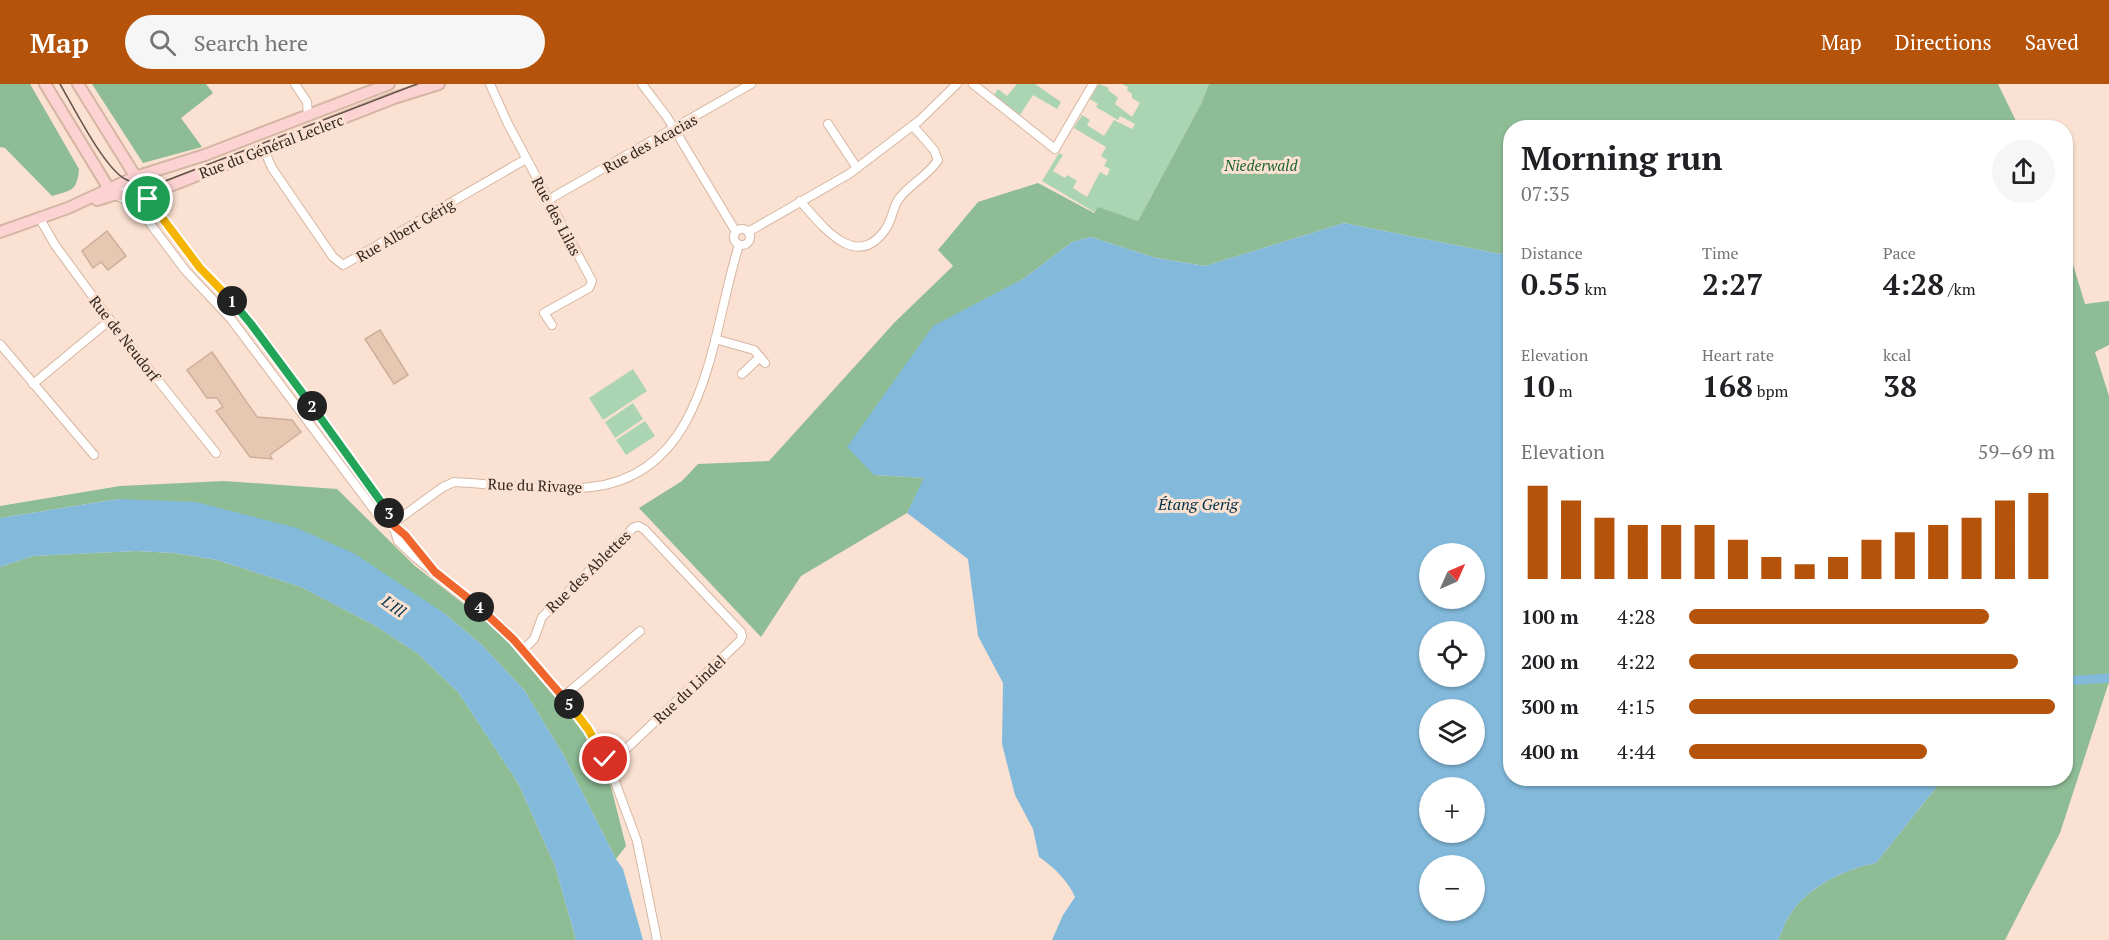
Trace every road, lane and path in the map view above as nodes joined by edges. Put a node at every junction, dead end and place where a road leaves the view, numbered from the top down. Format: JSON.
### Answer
{"nodes":[{"id":1,"x":45,"y":84,"type":"edge"},
{"id":2,"x":78,"y":84,"type":"edge"},
{"id":3,"x":296,"y":84,"type":"edge"},
{"id":4,"x":388,"y":84,"type":"edge"},
{"id":5,"x":439,"y":84,"type":"edge"},
{"id":6,"x":490,"y":84,"type":"edge"},
{"id":7,"x":642,"y":84,"type":"edge"},
{"id":8,"x":751,"y":84,"type":"edge"},
{"id":9,"x":957,"y":84,"type":"edge"},
{"id":10,"x":973,"y":84,"type":"edge"},
{"id":11,"x":1093,"y":84,"type":"edge"},
{"id":12,"x":308,"y":116,"type":"junction"},
{"id":13,"x":828,"y":124,"type":"dead end"},
{"id":14,"x":913,"y":126,"type":"junction"},
{"id":15,"x":675,"y":129,"type":"junction"},
{"id":16,"x":264,"y":150,"type":"junction"},
{"id":17,"x":526,"y":159,"type":"junction"},
{"id":18,"x":128,"y":164,"type":"junction"},
{"id":19,"x":857,"y":168,"type":"junction"},
{"id":20,"x":99,"y":173,"type":"junction"},
{"id":21,"x":148,"y":173,"type":"junction"},
{"id":22,"x":168,"y":186,"type":"junction"},
{"id":23,"x":112,"y":190,"type":"junction"},
{"id":24,"x":140,"y":190,"type":"junction"},
{"id":25,"x":93,"y":195,"type":"junction"},
{"id":26,"x":548,"y":200,"type":"junction"},
{"id":27,"x":800,"y":201,"type":"junction"},
{"id":28,"x":137,"y":206,"type":"junction"},
{"id":29,"x":68,"y":208,"type":"junction"},
{"id":30,"x":40,"y":219,"type":"junction"},
{"id":31,"x":164,"y":220,"type":"junction"},
{"id":32,"x":0,"y":232,"type":"edge"},
{"id":33,"x":736,"y":232,"type":"junction"},
{"id":34,"x":748,"y":232,"type":"junction"},
{"id":35,"x":739,"y":245,"type":"junction"},
{"id":36,"x":110,"y":320,"type":"junction"},
{"id":37,"x":251,"y":324,"type":"junction"},
{"id":38,"x":552,"y":325,"type":"dead end"},
{"id":39,"x":241,"y":331,"type":"junction"},
{"id":40,"x":715,"y":339,"type":"junction"},
{"id":41,"x":0,"y":344,"type":"edge"},
{"id":42,"x":742,"y":374,"type":"dead end"},
{"id":43,"x":33,"y":384,"type":"junction"},
{"id":44,"x":321,"y":418,"type":"junction"},
{"id":45,"x":310,"y":424,"type":"junction"},
{"id":46,"x":216,"y":453,"type":"dead end"},
{"id":47,"x":94,"y":455,"type":"dead end"},
{"id":48,"x":392,"y":524,"type":"junction"},
{"id":49,"x":640,"y":631,"type":"dead end"},
{"id":50,"x":742,"y":636,"type":"joint"},
{"id":51,"x":523,"y":650,"type":"junction"},
{"id":52,"x":563,"y":697,"type":"junction"},
{"id":53,"x":605,"y":759,"type":"junction"},
{"id":54,"x":657,"y":940,"type":"edge"}],
"edges":[{"from":1,"to":20,"type":"main road"},
{"from":2,"to":18,"type":"main road"},
{"from":3,"to":12,"type":"street"},
{"from":4,"to":12,"type":"main road","name":"Rue du Général Leclerc"},
{"from":5,"to":16,"type":"main road","name":"Rue du Général Leclerc"},
{"from":6,"to":17,"type":"street","name":"Rue des Lilas"},
{"from":7,"to":15,"type":"street"},
{"from":8,"to":15,"type":"street","name":"Rue des Acacias"},
{"from":9,"to":14,"type":"street"},
{"from":10,"to":11,"type":"street"},
{"from":12,"to":21,"type":"main road","name":"Rue du Général Leclerc"},
{"from":13,"to":19,"type":"street"},
{"from":14,"to":19,"type":"street"},
{"from":14,"to":27,"type":"street"},
{"from":15,"to":26,"type":"street","name":"Rue des Acacias"},
{"from":15,"to":33,"type":"street"},
{"from":16,"to":17,"type":"street","name":"Rue Albert Gérig"},
{"from":16,"to":22,"type":"main road","name":"Rue du Général Leclerc"},
{"from":17,"to":26,"type":"street","name":"Rue des Lilas"},
{"from":18,"to":21,"type":"main road"},
{"from":18,"to":24,"type":"main road"},
{"from":19,"to":27,"type":"street"},
{"from":20,"to":23,"type":"main road"},
{"from":20,"to":25,"type":"main road"},
{"from":21,"to":24,"type":"main road","name":"Rue du Général Leclerc"},
{"from":22,"to":24,"type":"main road","name":"Rue du Général Leclerc"},
{"from":22,"to":31,"type":"street"},
{"from":23,"to":24,"type":"main road","name":"Rue du Général Leclerc"},
{"from":23,"to":24,"type":"main road","name":"Rue du Général Leclerc"},
{"from":23,"to":25,"type":"main road","name":"Rue du Général Leclerc"},
{"from":23,"to":28,"type":"street"},
{"from":23,"to":29,"type":"main road","name":"Rue du Général Leclerc"},
{"from":24,"to":28,"type":"street"},
{"from":24,"to":31,"type":"street"},
{"from":25,"to":29,"type":"main road","name":"Rue du Général Leclerc"},
{"from":26,"to":38,"type":"street","name":"Rue des Lilas"},
{"from":27,"to":34,"type":"street"},
{"from":28,"to":39,"type":"street"},
{"from":29,"to":30,"type":"main road","name":"Rue du Général Leclerc"},
{"from":30,"to":32,"type":"main road","name":"Rue du Général Leclerc"},
{"from":30,"to":36,"type":"street","name":"Rue de Neudorf"},
{"from":31,"to":37,"type":"street"},
{"from":33,"to":34,"type":"street"},
{"from":33,"to":35,"type":"street"},
{"from":34,"to":35,"type":"street"},
{"from":35,"to":40,"type":"street","name":"Rue du Rivage"},
{"from":36,"to":43,"type":"street"},
{"from":36,"to":46,"type":"street","name":"Rue de Neudorf"},
{"from":37,"to":39,"type":"street"},
{"from":37,"to":44,"type":"street"},
{"from":39,"to":45,"type":"street"},
{"from":40,"to":42,"type":"street"},
{"from":40,"to":48,"type":"street","name":"Rue du Rivage"},
{"from":41,"to":43,"type":"street"},
{"from":43,"to":47,"type":"street"},
{"from":44,"to":45,"type":"street"},
{"from":44,"to":48,"type":"street"},
{"from":45,"to":48,"type":"street"},
{"from":48,"to":51,"type":"street"},
{"from":49,"to":52,"type":"street"},
{"from":50,"to":51,"type":"street","name":"Rue des Ablettes"},
{"from":50,"to":53,"type":"street","name":"Rue du Lindel"},
{"from":51,"to":52,"type":"street"},
{"from":52,"to":53,"type":"street"},
{"from":53,"to":54,"type":"street"}]}
